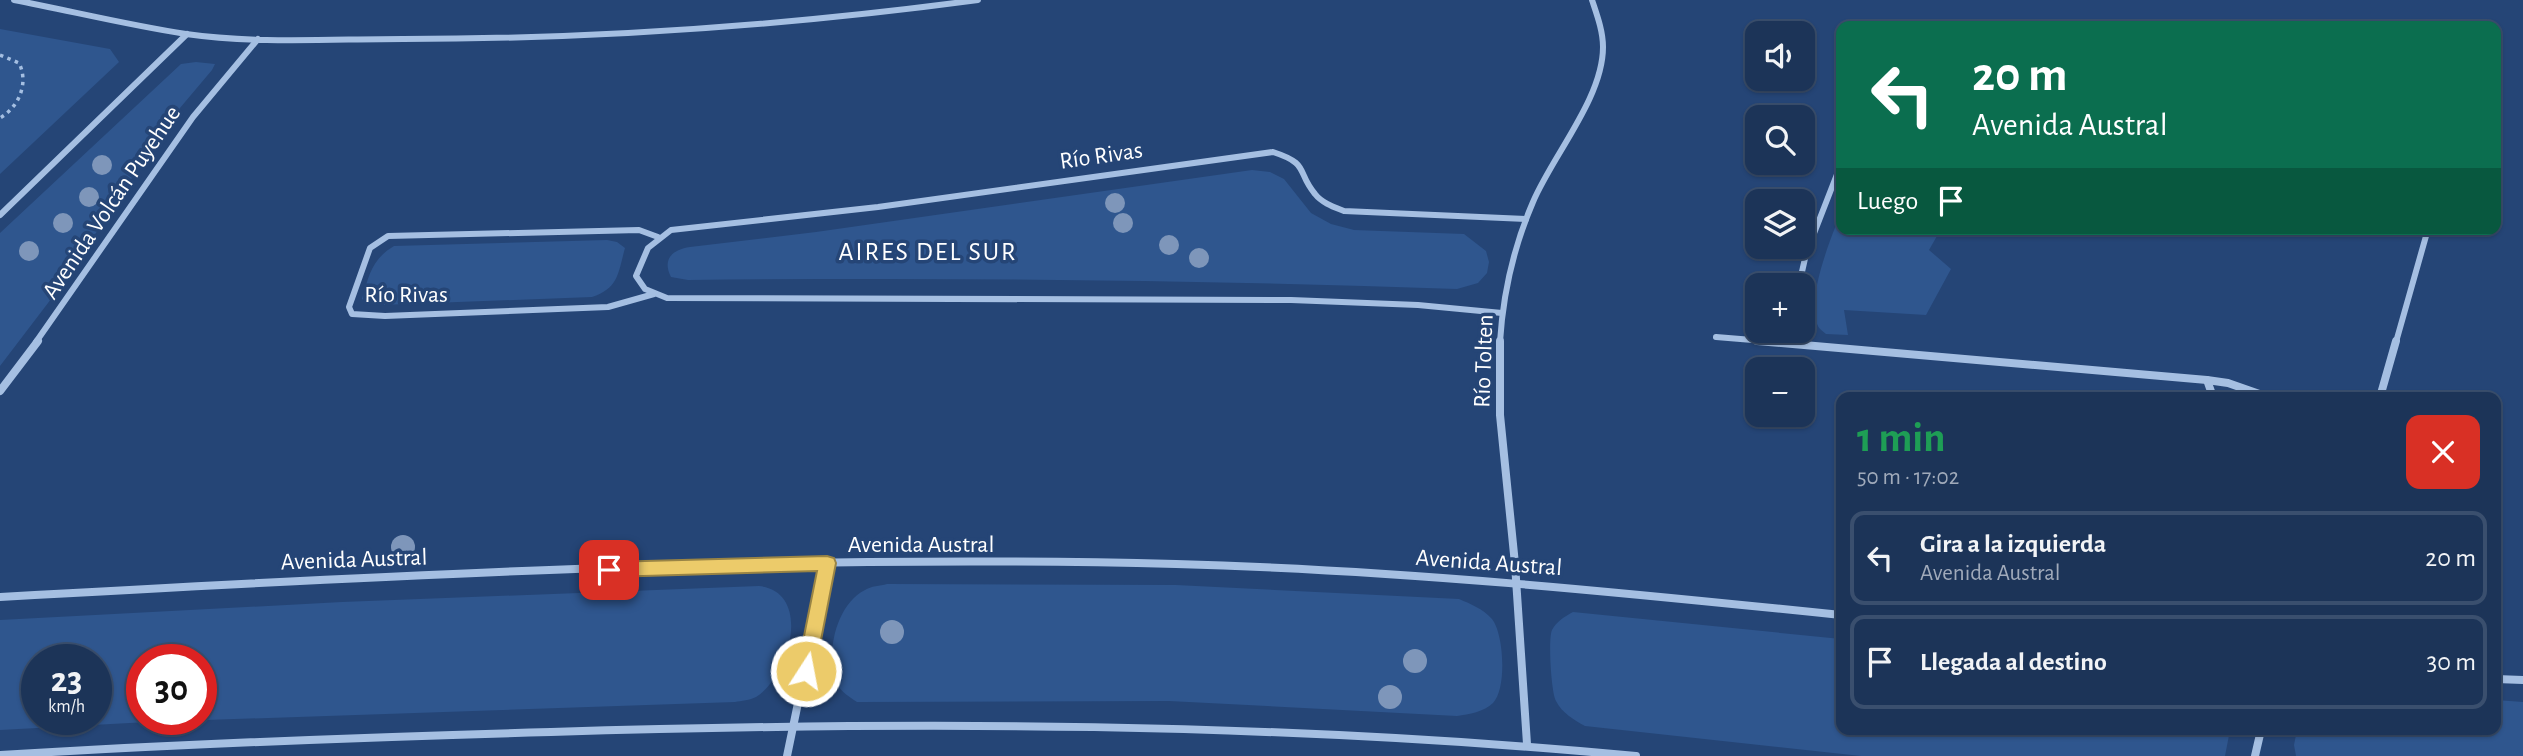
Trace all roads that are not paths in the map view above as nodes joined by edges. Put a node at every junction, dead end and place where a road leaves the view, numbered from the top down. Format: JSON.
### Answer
{"nodes":[{"id":1,"x":14,"y":0,"type":"edge"},
{"id":2,"x":978,"y":0,"type":"edge"},
{"id":3,"x":1592,"y":0,"type":"edge"},
{"id":4,"x":187,"y":34,"type":"junction"},
{"id":5,"x":258,"y":38,"type":"junction"},
{"id":6,"x":1836,"y":177,"type":"edge"},
{"id":7,"x":0,"y":215,"type":"edge"},
{"id":8,"x":1526,"y":219,"type":"junction"},
{"id":9,"x":2426,"y":235,"type":"edge"},
{"id":10,"x":658,"y":237,"type":"junction"},
{"id":11,"x":1802,"y":273,"type":"edge"},
{"id":12,"x":654,"y":294,"type":"junction"},
{"id":13,"x":1502,"y":313,"type":"junction"},
{"id":14,"x":1716,"y":337,"type":"dead end"},
{"id":15,"x":1745,"y":339,"type":"edge"},
{"id":16,"x":1798,"y":343,"type":"edge"},
{"id":17,"x":2207,"y":380,"type":"junction"},
{"id":18,"x":0,"y":391,"type":"edge"},
{"id":19,"x":2211,"y":392,"type":"edge"},
{"id":20,"x":2254,"y":392,"type":"edge"},
{"id":21,"x":2381,"y":392,"type":"edge"},
{"id":22,"x":827,"y":563,"type":"junction"},
{"id":23,"x":1515,"y":582,"type":"junction"},
{"id":24,"x":0,"y":597,"type":"edge"},
{"id":25,"x":1836,"y":614,"type":"edge"},
{"id":26,"x":2501,"y":679,"type":"edge"},
{"id":27,"x":2523,"y":680,"type":"edge"},
{"id":28,"x":795,"y":725,"type":"junction"},
{"id":29,"x":2260,"y":735,"type":"edge"},
{"id":30,"x":1527,"y":744,"type":"junction"},
{"id":31,"x":0,"y":755,"type":"edge"},
{"id":32,"x":787,"y":756,"type":"edge"},
{"id":33,"x":1636,"y":756,"type":"edge"},
{"id":34,"x":2255,"y":756,"type":"edge"}],
"edges":[{"from":1,"to":4,"type":"street"},
{"from":2,"to":5,"type":"street"},
{"from":3,"to":8,"type":"street","name":"Río Tolten"},
{"from":4,"to":5,"type":"street"},
{"from":4,"to":7,"type":"street","name":"Avenida Volcán Puyehue"},
{"from":5,"to":18,"type":"street","name":"Avenida Volcán Puyehue"},
{"from":6,"to":11,"type":"street"},
{"from":8,"to":10,"type":"street","name":"Río Rivas"},
{"from":8,"to":13,"type":"street","name":"Río Tolten"},
{"from":9,"to":21,"type":"street"},
{"from":10,"to":12,"type":"street"},
{"from":10,"to":12,"type":"street","name":"Río Rivas"},
{"from":12,"to":13,"type":"street","name":"Río Rivas"},
{"from":13,"to":23,"type":"street","name":"Río Tolten"},
{"from":14,"to":15,"type":"street"},
{"from":16,"to":17,"type":"street"},
{"from":17,"to":19,"type":"street"},
{"from":17,"to":20,"type":"street"},
{"from":22,"to":23,"type":"street","name":"Avenida Austral"},
{"from":22,"to":24,"type":"street","name":"Avenida Austral"},
{"from":22,"to":28,"type":"street"},
{"from":23,"to":25,"type":"street","name":"Avenida Austral"},
{"from":23,"to":30,"type":"street","name":"Río Tolten"},
{"from":26,"to":27,"type":"street"},
{"from":28,"to":30,"type":"street"},
{"from":28,"to":31,"type":"street"},
{"from":28,"to":32,"type":"street"},
{"from":29,"to":34,"type":"street"},
{"from":30,"to":33,"type":"street"}]}
